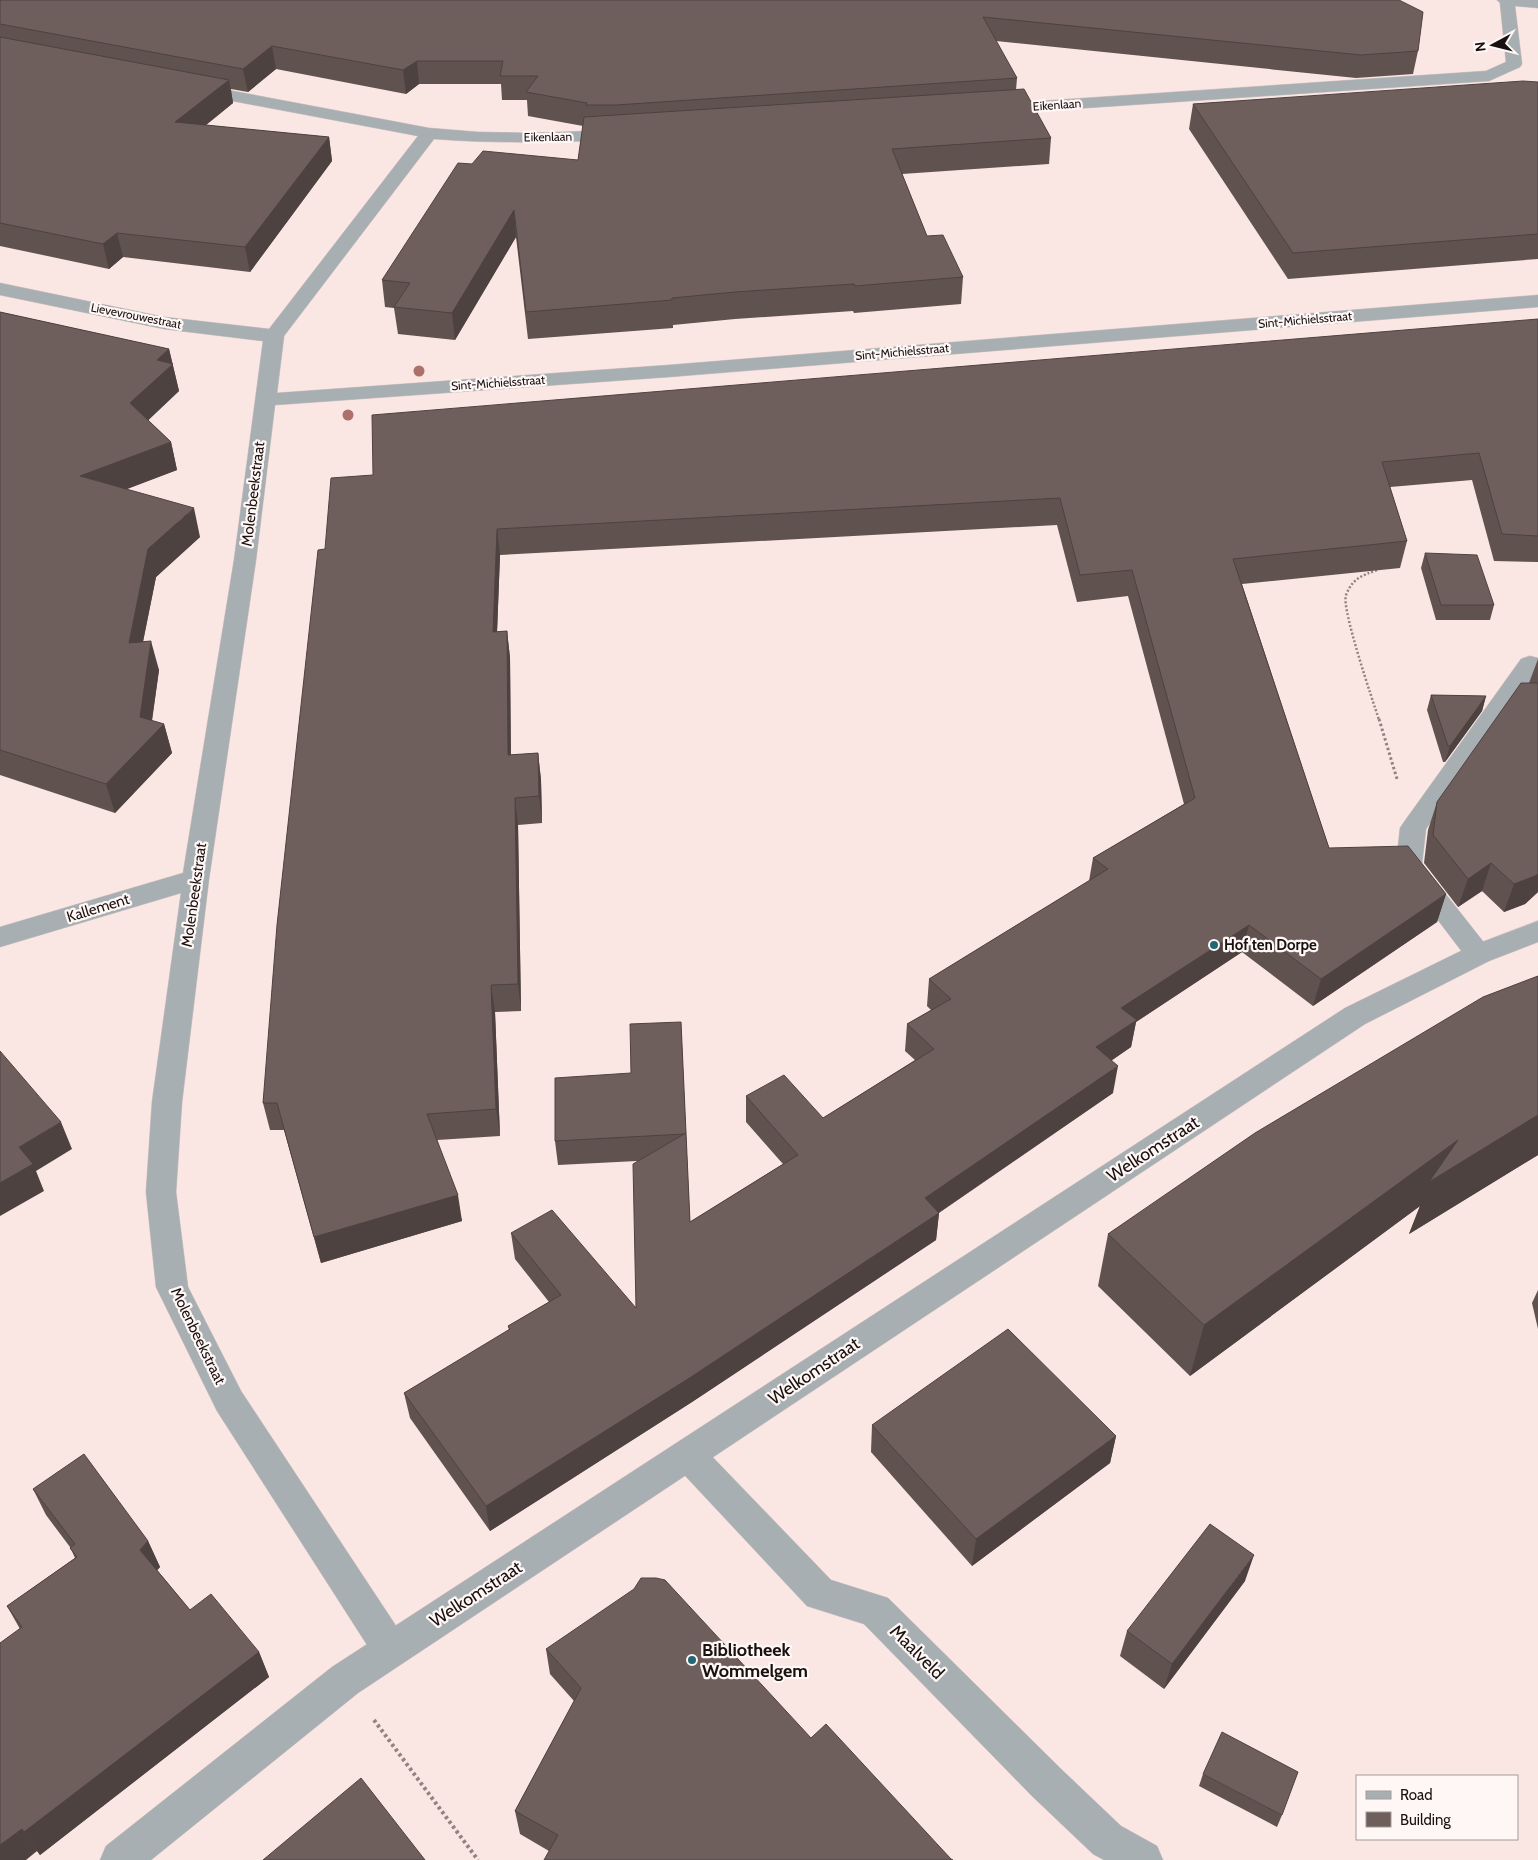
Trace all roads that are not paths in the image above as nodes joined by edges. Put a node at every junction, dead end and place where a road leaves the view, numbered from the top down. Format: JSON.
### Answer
{"nodes":[{"id":1,"x":1506,"y":0,"type":"edge"},
{"id":2,"x":1538,"y":3,"type":"edge"},
{"id":3,"x":176,"y":85,"type":"edge"},
{"id":4,"x":984,"y":110,"type":"edge"},
{"id":5,"x":429,"y":133,"type":"junction"},
{"id":6,"x":637,"y":134,"type":"edge"},
{"id":7,"x":0,"y":288,"type":"edge"},
{"id":8,"x":1538,"y":301,"type":"edge"},
{"id":9,"x":274,"y":336,"type":"junction"},
{"id":10,"x":265,"y":400,"type":"junction"},
{"id":11,"x":1530,"y":664,"type":"dead end"},
{"id":12,"x":196,"y":879,"type":"junction"},
{"id":13,"x":1538,"y":931,"type":"edge"},
{"id":14,"x":0,"y":937,"type":"edge"},
{"id":15,"x":1479,"y":954,"type":"junction"},
{"id":16,"x":688,"y":1456,"type":"junction"},
{"id":17,"x":392,"y":1650,"type":"junction"},
{"id":18,"x":120,"y":1860,"type":"edge"},
{"id":19,"x":1143,"y":1860,"type":"edge"}],
"edges":[{"from":1,"to":2,"type":"street"},
{"from":1,"to":4,"type":"street","name":"Eikenlaan"},
{"from":3,"to":5,"type":"street","name":"Eikenlaan"},
{"from":5,"to":6,"type":"street","name":"Eikenlaan"},
{"from":5,"to":9,"type":"street","name":"Molenbeekstraat"},
{"from":7,"to":9,"type":"street","name":"Lievevrouwestraat"},
{"from":8,"to":10,"type":"street","name":"Sint-Michielsstraat"},
{"from":9,"to":10,"type":"street","name":"Molenbeekstraat"},
{"from":10,"to":12,"type":"street","name":"Molenbeekstraat"},
{"from":11,"to":15,"type":"street"},
{"from":12,"to":14,"type":"street","name":"Kallement"},
{"from":12,"to":17,"type":"street","name":"Molenbeekstraat"},
{"from":13,"to":15,"type":"street","name":"Welkomstraat"},
{"from":15,"to":16,"type":"street","name":"Welkomstraat"},
{"from":16,"to":17,"type":"street","name":"Welkomstraat"},
{"from":16,"to":19,"type":"street","name":"Maalveld"},
{"from":17,"to":18,"type":"street","name":"Welkomstraat"}]}
